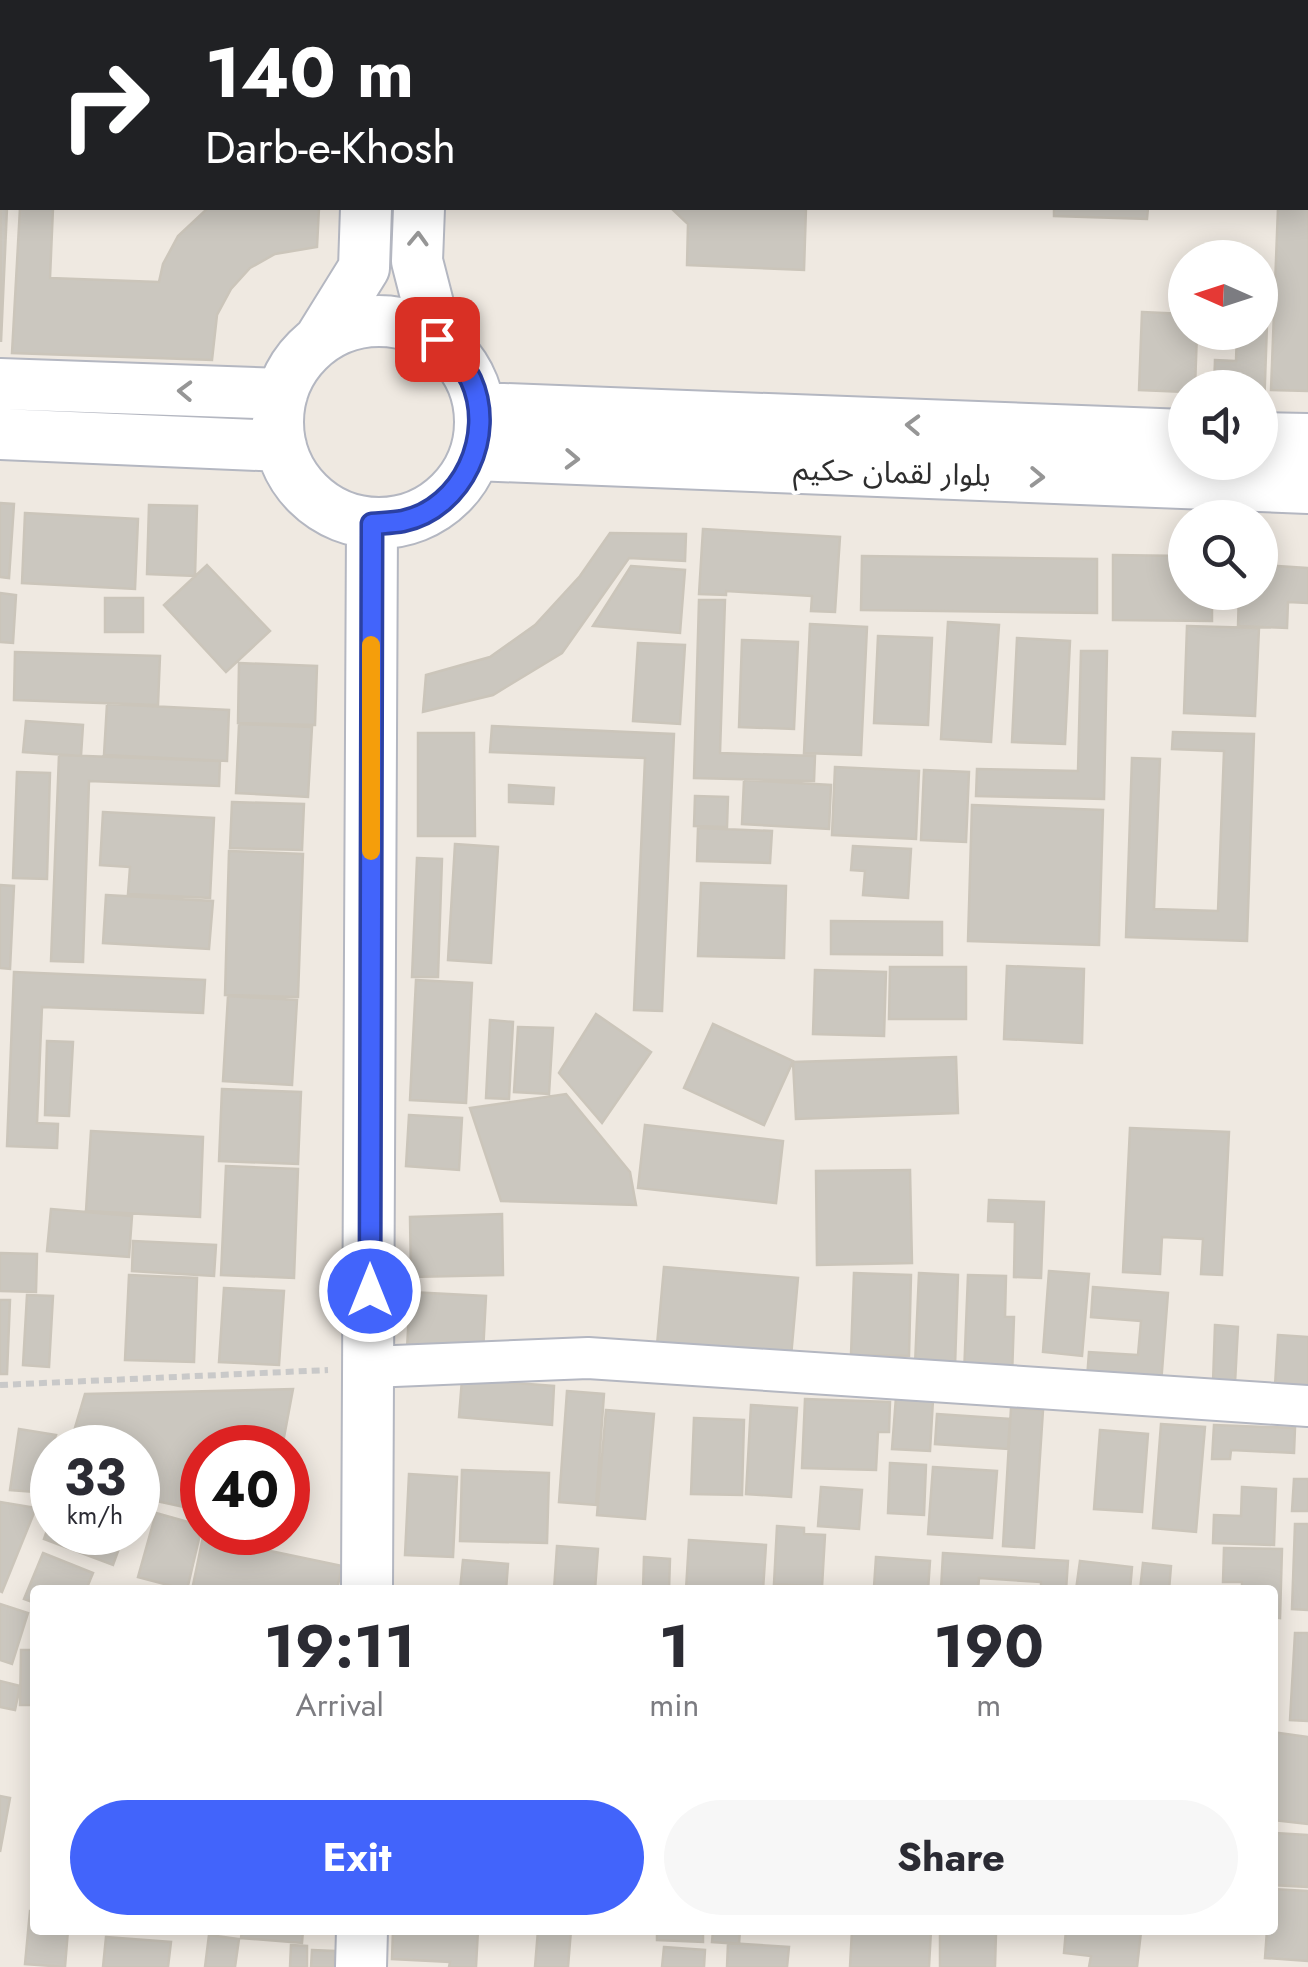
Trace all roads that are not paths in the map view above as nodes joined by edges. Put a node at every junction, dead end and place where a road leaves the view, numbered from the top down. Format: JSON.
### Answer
{"nodes":[{"id":1,"x":366,"y":210,"type":"edge"},
{"id":2,"x":419,"y":210,"type":"edge"},
{"id":3,"x":437,"y":339,"type":"junction"},
{"id":4,"x":320,"y":340,"type":"junction"},
{"id":5,"x":0,"y":384,"type":"edge"},
{"id":6,"x":282,"y":394,"type":"junction"},
{"id":7,"x":477,"y":432,"type":"junction"},
{"id":8,"x":0,"y":434,"type":"edge"},
{"id":9,"x":1168,"y":435,"type":"edge"},
{"id":10,"x":1278,"y":439,"type":"edge"},
{"id":11,"x":1308,"y":440,"type":"edge"},
{"id":12,"x":280,"y":446,"type":"junction"},
{"id":13,"x":1308,"y":488,"type":"edge"},
{"id":14,"x":372,"y":524,"type":"junction"},
{"id":15,"x":370,"y":1368,"type":"junction"},
{"id":16,"x":1308,"y":1406,"type":"edge"},
{"id":17,"x":366,"y":1585,"type":"edge"},
{"id":18,"x":362,"y":1935,"type":"edge"},
{"id":19,"x":361,"y":1967,"type":"edge"}],
"edges":[{"from":1,"to":4,"type":"street"},
{"from":3,"to":2,"type":"street","one_way":true},
{"from":3,"to":4,"type":"street"},
{"from":3,"to":7,"type":"street"},
{"from":4,"to":6,"type":"street"},
{"from":6,"to":5,"type":"street","one_way":true},
{"from":6,"to":12,"type":"street"},
{"from":9,"to":7,"type":"street","name":"بلوار لقمان حکیم","one_way":true},
{"from":7,"to":13,"type":"street","name":"بلوار لقمان حکیم","one_way":true},
{"from":7,"to":14,"type":"street"},
{"from":8,"to":12,"type":"street"},
{"from":10,"to":11,"type":"street"},
{"from":12,"to":14,"type":"street"},
{"from":14,"to":15,"type":"street"},
{"from":15,"to":16,"type":"street"},
{"from":15,"to":17,"type":"street"},
{"from":18,"to":19,"type":"street"}]}
